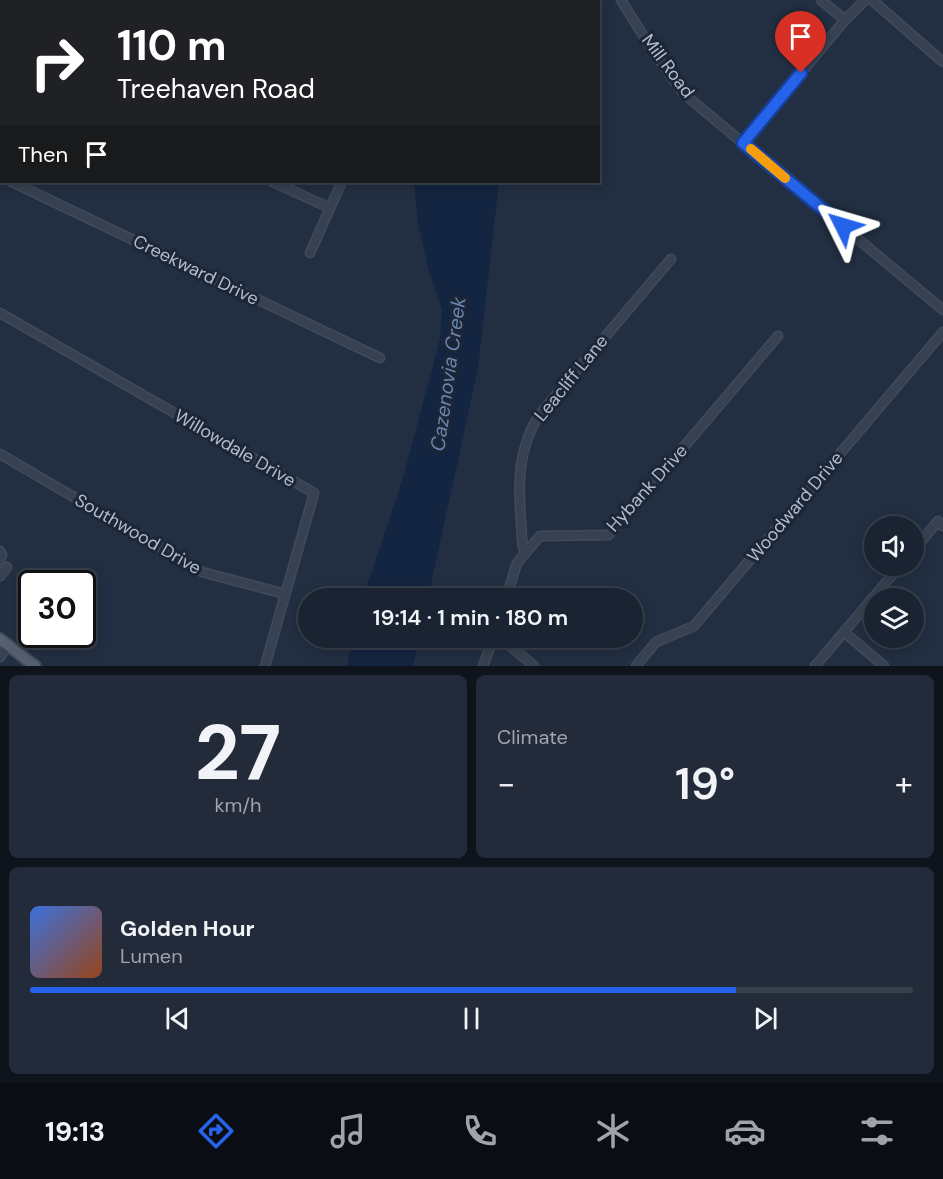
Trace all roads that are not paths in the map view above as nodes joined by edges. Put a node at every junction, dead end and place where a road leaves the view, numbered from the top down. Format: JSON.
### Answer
{"nodes":[{"id":1,"x":621,"y":0,"type":"edge"},
{"id":2,"x":821,"y":0,"type":"edge"},
{"id":3,"x":866,"y":0,"type":"edge"},
{"id":4,"x":872,"y":0,"type":"edge"},
{"id":5,"x":845,"y":20,"type":"junction"},
{"id":6,"x":943,"y":62,"type":"edge"},
{"id":7,"x":743,"y":143,"type":"junction"},
{"id":8,"x":14,"y":183,"type":"edge"},
{"id":9,"x":275,"y":183,"type":"edge"},
{"id":10,"x":340,"y":186,"type":"dead end"},
{"id":11,"x":330,"y":208,"type":"junction"},
{"id":12,"x":310,"y":252,"type":"dead end"},
{"id":13,"x":671,"y":259,"type":"dead end"},
{"id":14,"x":943,"y":310,"type":"edge"},
{"id":15,"x":0,"y":313,"type":"edge"},
{"id":16,"x":943,"y":332,"type":"edge"},
{"id":17,"x":778,"y":336,"type":"dead end"},
{"id":18,"x":380,"y":358,"type":"dead end"},
{"id":19,"x":0,"y":454,"type":"edge"},
{"id":20,"x":943,"y":526,"type":"edge"},
{"id":21,"x":924,"y":538,"type":"edge"},
{"id":22,"x":0,"y":551,"type":"edge"},
{"id":23,"x":525,"y":554,"type":"junction"},
{"id":24,"x":0,"y":560,"type":"edge"},
{"id":25,"x":7,"y":567,"type":"dead end"},
{"id":26,"x":0,"y":576,"type":"edge"},
{"id":27,"x":892,"y":576,"type":"edge"},
{"id":28,"x":509,"y":588,"type":"edge"},
{"id":29,"x":285,"y":594,"type":"junction"},
{"id":30,"x":844,"y":632,"type":"junction"},
{"id":31,"x":4,"y":642,"type":"edge"},
{"id":32,"x":489,"y":648,"type":"edge"},
{"id":33,"x":513,"y":648,"type":"edge"},
{"id":34,"x":0,"y":657,"type":"edge"},
{"id":35,"x":35,"y":666,"type":"edge"},
{"id":36,"x":265,"y":666,"type":"edge"},
{"id":37,"x":483,"y":666,"type":"edge"},
{"id":38,"x":534,"y":666,"type":"edge"},
{"id":39,"x":636,"y":666,"type":"edge"},
{"id":40,"x":815,"y":666,"type":"edge"},
{"id":41,"x":884,"y":666,"type":"edge"}],
"edges":[{"from":1,"to":7,"type":"street","name":"Mill Road"},
{"from":2,"to":5,"type":"street"},
{"from":3,"to":5,"type":"street"},
{"from":4,"to":6,"type":"street"},
{"from":5,"to":7,"type":"street"},
{"from":7,"to":14,"type":"street","name":"Mill Road"},
{"from":8,"to":18,"type":"street","name":"Creekward Drive"},
{"from":9,"to":11,"type":"street"},
{"from":10,"to":11,"type":"street"},
{"from":11,"to":12,"type":"street"},
{"from":13,"to":23,"type":"street","name":"Leacliff Lane"},
{"from":15,"to":29,"type":"street","name":"Willowdale Drive"},
{"from":16,"to":39,"type":"street","name":"Woodward Drive"},
{"from":17,"to":23,"type":"street","name":"Hybank Drive"},
{"from":19,"to":29,"type":"street","name":"Southwood Drive"},
{"from":20,"to":21,"type":"street"},
{"from":22,"to":24,"type":"street"},
{"from":23,"to":28,"type":"street","name":"Hybank Drive"},
{"from":25,"to":26,"type":"street"},
{"from":27,"to":30,"type":"street"},
{"from":29,"to":36,"type":"street","name":"Willowdale Drive"},
{"from":30,"to":40,"type":"street"},
{"from":30,"to":41,"type":"street"},
{"from":31,"to":34,"type":"street"},
{"from":31,"to":35,"type":"main road"},
{"from":32,"to":37,"type":"street"},
{"from":33,"to":38,"type":"street"}]}
